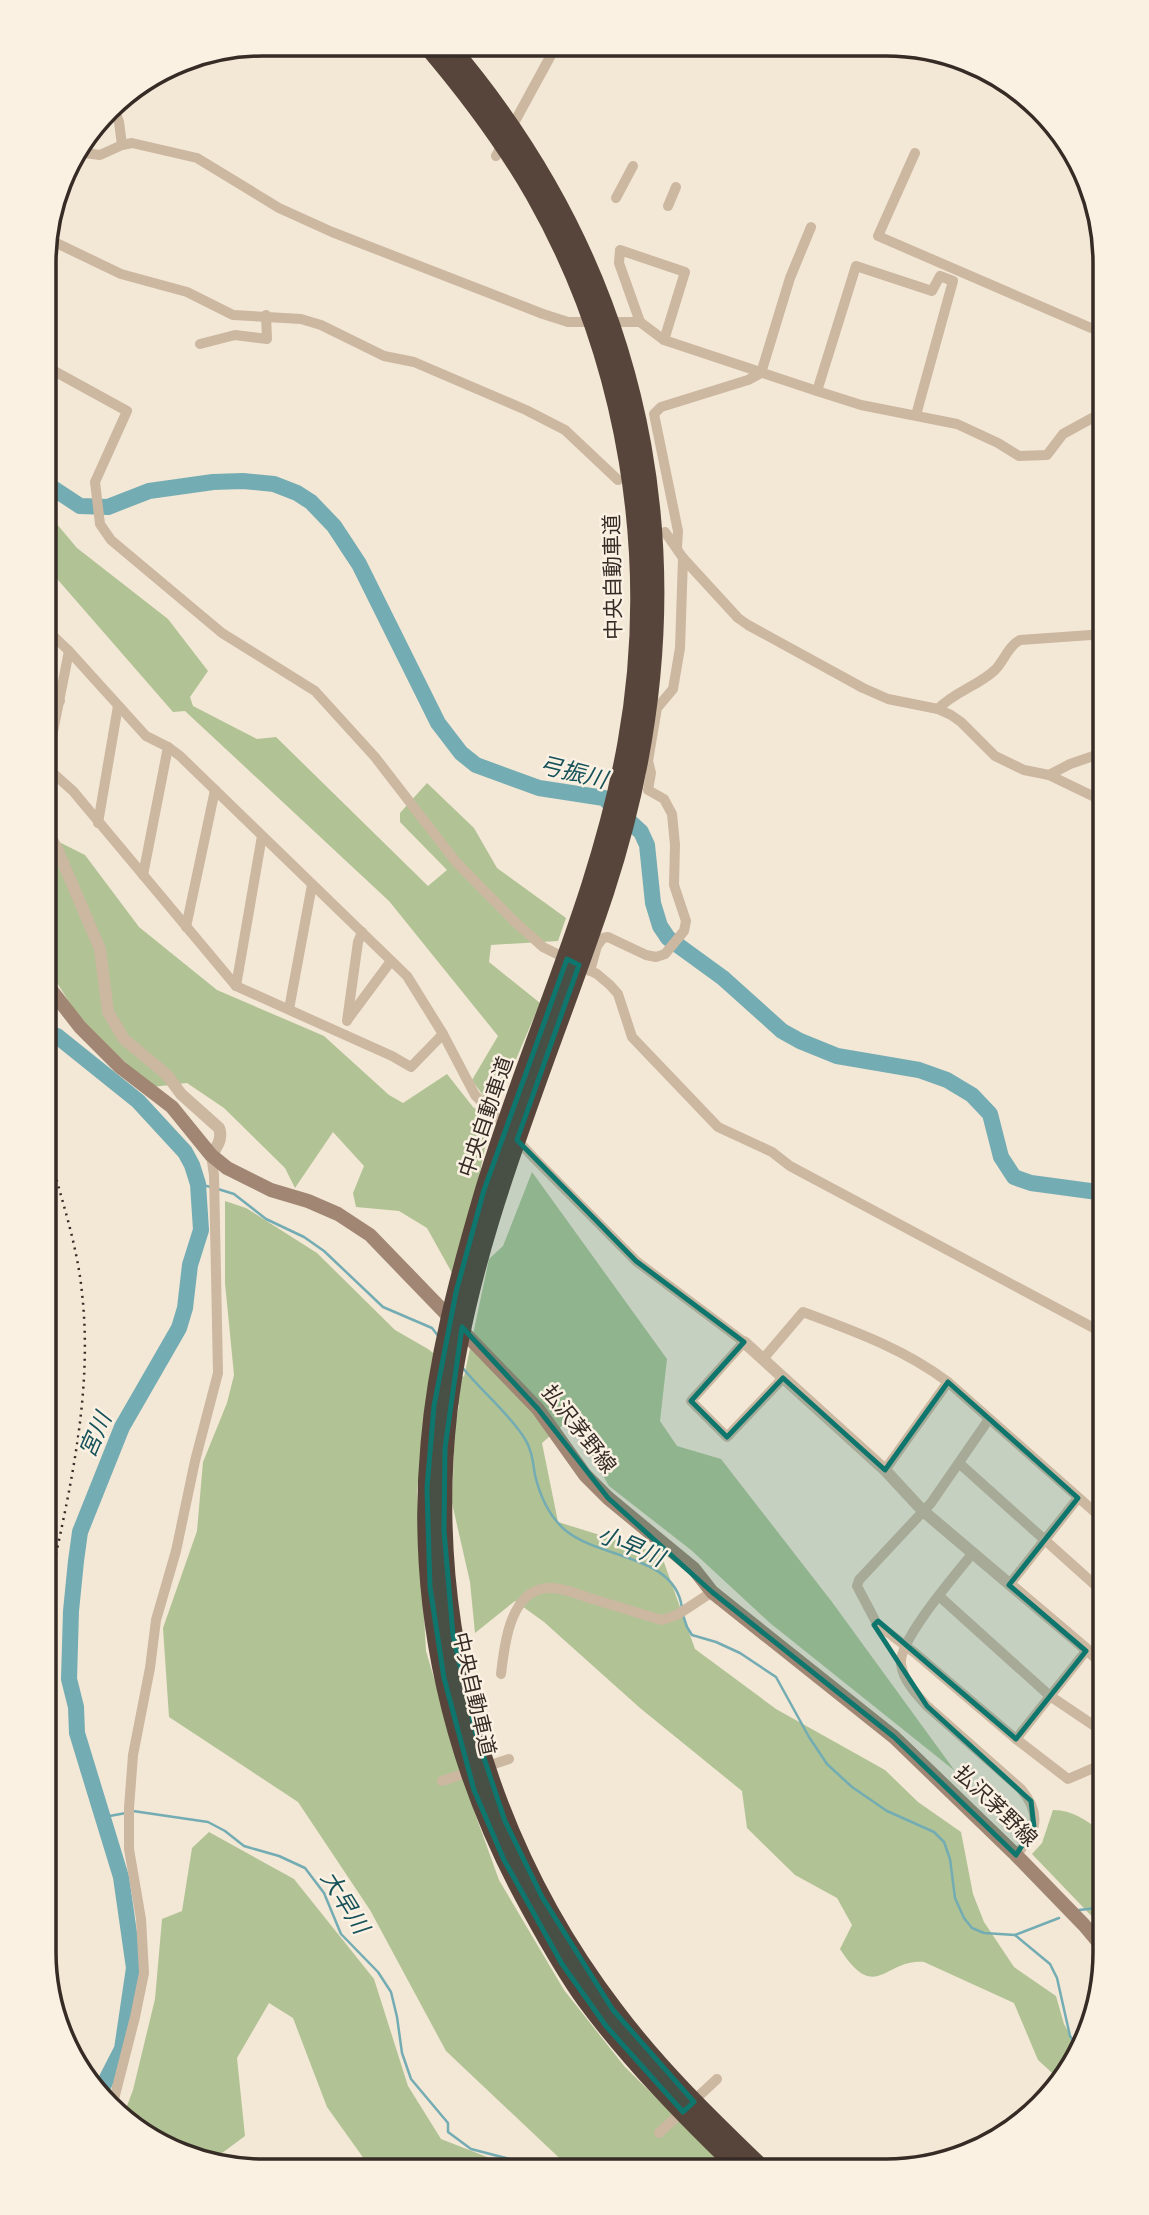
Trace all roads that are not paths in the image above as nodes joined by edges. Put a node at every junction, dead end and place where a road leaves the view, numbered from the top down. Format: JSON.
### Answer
{"nodes":[{"id":1,"x":436,"y":56,"type":"edge"},
{"id":2,"x":456,"y":56,"type":"edge"},
{"id":3,"x":550,"y":56,"type":"edge"},
{"id":4,"x":117,"y":117,"type":"edge"},
{"id":5,"x":122,"y":145,"type":"junction"},
{"id":6,"x":88,"y":153,"type":"edge"},
{"id":7,"x":915,"y":153,"type":"dead end"},
{"id":8,"x":496,"y":156,"type":"dead end"},
{"id":9,"x":633,"y":166,"type":"dead end"},
{"id":10,"x":676,"y":187,"type":"dead end"},
{"id":11,"x":616,"y":198,"type":"dead end"},
{"id":12,"x":668,"y":206,"type":"dead end"},
{"id":13,"x":811,"y":227,"type":"dead end"},
{"id":14,"x":57,"y":243,"type":"edge"},
{"id":15,"x":266,"y":315,"type":"junction"},
{"id":16,"x":635,"y":322,"type":"junction"},
{"id":17,"x":1093,"y":329,"type":"edge"},
{"id":18,"x":664,"y":340,"type":"junction"},
{"id":19,"x":200,"y":344,"type":"dead end"},
{"id":20,"x":56,"y":372,"type":"edge"},
{"id":21,"x":761,"y":373,"type":"junction"},
{"id":22,"x":817,"y":391,"type":"junction"},
{"id":23,"x":916,"y":415,"type":"junction"},
{"id":24,"x":1093,"y":418,"type":"edge"},
{"id":25,"x":618,"y":480,"type":"dead end"},
{"id":26,"x":665,"y":532,"type":"dead end"},
{"id":27,"x":677,"y":548,"type":"junction"},
{"id":28,"x":683,"y":558,"type":"junction"},
{"id":29,"x":1093,"y":635,"type":"edge"},
{"id":30,"x":56,"y":639,"type":"edge"},
{"id":31,"x":69,"y":651,"type":"junction"},
{"id":32,"x":642,"y":695,"type":"junction"},
{"id":33,"x":56,"y":698,"type":"edge"},
{"id":34,"x":60,"y":701,"type":"junction"},
{"id":35,"x":118,"y":706,"type":"junction"},
{"id":36,"x":938,"y":709,"type":"junction"},
{"id":37,"x":56,"y":719,"type":"edge"},
{"id":38,"x":168,"y":747,"type":"junction"},
{"id":39,"x":1093,"y":756,"type":"edge"},
{"id":40,"x":1049,"y":775,"type":"junction"},
{"id":41,"x":56,"y":777,"type":"edge"},
{"id":42,"x":215,"y":790,"type":"junction"},
{"id":43,"x":1093,"y":796,"type":"edge"},
{"id":44,"x":98,"y":823,"type":"junction"},
{"id":45,"x":262,"y":836,"type":"junction"},
{"id":46,"x":56,"y":846,"type":"edge"},
{"id":47,"x":143,"y":876,"type":"junction"},
{"id":48,"x":312,"y":885,"type":"junction"},
{"id":49,"x":186,"y":927,"type":"junction"},
{"id":50,"x":362,"y":932,"type":"junction"},
{"id":51,"x":391,"y":961,"type":"junction"},
{"id":52,"x":590,"y":971,"type":"junction"},
{"id":53,"x":236,"y":986,"type":"junction"},
{"id":54,"x":56,"y":996,"type":"edge"},
{"id":55,"x":289,"y":1009,"type":"junction"},
{"id":56,"x":347,"y":1021,"type":"junction"},
{"id":57,"x":443,"y":1034,"type":"junction"},
{"id":58,"x":342,"y":1035,"type":"junction"},
{"id":59,"x":211,"y":1155,"type":"junction"},
{"id":60,"x":1093,"y":1328,"type":"edge"},
{"id":61,"x":744,"y":1342,"type":"junction"},
{"id":62,"x":763,"y":1359,"type":"junction"},
{"id":63,"x":783,"y":1378,"type":"junction"},
{"id":64,"x":948,"y":1382,"type":"junction"},
{"id":65,"x":441,"y":1408,"type":"junction"},
{"id":66,"x":989,"y":1419,"type":"junction"},
{"id":67,"x":959,"y":1463,"type":"junction"},
{"id":68,"x":885,"y":1470,"type":"junction"},
{"id":69,"x":1078,"y":1497,"type":"junction"},
{"id":70,"x":922,"y":1510,"type":"junction"},
{"id":71,"x":1093,"y":1510,"type":"edge"},
{"id":72,"x":1044,"y":1539,"type":"junction"},
{"id":73,"x":972,"y":1554,"type":"junction"},
{"id":74,"x":1093,"y":1583,"type":"edge"},
{"id":75,"x":1009,"y":1585,"type":"junction"},
{"id":76,"x":712,"y":1592,"type":"junction"},
{"id":77,"x":939,"y":1596,"type":"junction"},
{"id":78,"x":904,"y":1645,"type":"junction"},
{"id":79,"x":1086,"y":1651,"type":"junction"},
{"id":80,"x":1093,"y":1656,"type":"edge"},
{"id":81,"x":501,"y":1674,"type":"dead end"},
{"id":82,"x":1050,"y":1696,"type":"junction"},
{"id":83,"x":1093,"y":1725,"type":"edge"},
{"id":84,"x":1016,"y":1739,"type":"junction"},
{"id":85,"x":509,"y":1759,"type":"dead end"},
{"id":86,"x":1093,"y":1771,"type":"edge"},
{"id":87,"x":446,"y":1779,"type":"dead end"},
{"id":88,"x":1016,"y":1855,"type":"junction"},
{"id":89,"x":1093,"y":1936,"type":"edge"},
{"id":90,"x":716,"y":2081,"type":"dead end"},
{"id":91,"x":115,"y":2096,"type":"edge"},
{"id":92,"x":662,"y":2131,"type":"dead end"},
{"id":93,"x":730,"y":2159,"type":"edge"},
{"id":94,"x":752,"y":2159,"type":"edge"}],
"edges":[{"from":1,"to":32,"type":"highway","name":"中央自動車道"},
{"from":2,"to":32,"type":"highway","name":"中央自動車道"},
{"from":3,"to":8,"type":"street"},
{"from":4,"to":5,"type":"street"},
{"from":5,"to":6,"type":"street"},
{"from":5,"to":16,"type":"street"},
{"from":7,"to":17,"type":"street"},
{"from":9,"to":11,"type":"street"},
{"from":10,"to":12,"type":"street"},
{"from":13,"to":21,"type":"street"},
{"from":14,"to":15,"type":"street"},
{"from":15,"to":19,"type":"street"},
{"from":15,"to":25,"type":"street"},
{"from":16,"to":18,"type":"street"},
{"from":16,"to":18,"type":"street"},
{"from":18,"to":21,"type":"street"},
{"from":20,"to":52,"type":"street"},
{"from":21,"to":22,"type":"street"},
{"from":21,"to":27,"type":"street"},
{"from":22,"to":23,"type":"street"},
{"from":22,"to":23,"type":"street"},
{"from":23,"to":24,"type":"street"},
{"from":26,"to":27,"type":"street"},
{"from":27,"to":28,"type":"street"},
{"from":28,"to":36,"type":"street"},
{"from":28,"to":52,"type":"street"},
{"from":29,"to":36,"type":"street"},
{"from":30,"to":31,"type":"street"},
{"from":31,"to":34,"type":"street"},
{"from":31,"to":35,"type":"street"},
{"from":32,"to":65,"type":"highway","name":"中央自動車道"},
{"from":33,"to":34,"type":"street"},
{"from":34,"to":37,"type":"street"},
{"from":35,"to":38,"type":"street"},
{"from":35,"to":44,"type":"street"},
{"from":36,"to":40,"type":"street"},
{"from":38,"to":42,"type":"street"},
{"from":38,"to":47,"type":"street"},
{"from":39,"to":40,"type":"street"},
{"from":40,"to":43,"type":"street"},
{"from":41,"to":44,"type":"street"},
{"from":42,"to":45,"type":"street"},
{"from":42,"to":49,"type":"street"},
{"from":44,"to":47,"type":"street"},
{"from":45,"to":48,"type":"street"},
{"from":45,"to":53,"type":"street"},
{"from":46,"to":59,"type":"street"},
{"from":47,"to":49,"type":"street"},
{"from":48,"to":50,"type":"street"},
{"from":48,"to":55,"type":"street"},
{"from":49,"to":53,"type":"street"},
{"from":50,"to":51,"type":"street"},
{"from":50,"to":56,"type":"street"},
{"from":51,"to":56,"type":"street"},
{"from":51,"to":57,"type":"street"},
{"from":52,"to":60,"type":"street"},
{"from":53,"to":55,"type":"street"},
{"from":54,"to":59,"type":"main road","name":"払沢茅野線"},
{"from":55,"to":58,"type":"street"},
{"from":56,"to":58,"type":"street"},
{"from":57,"to":58,"type":"street"},
{"from":57,"to":61,"type":"street"},
{"from":59,"to":76,"type":"main road","name":"払沢茅野線"},
{"from":59,"to":91,"type":"street"},
{"from":61,"to":62,"type":"street"},
{"from":61,"to":63,"type":"street"},
{"from":62,"to":63,"type":"street"},
{"from":62,"to":64,"type":"street"},
{"from":63,"to":68,"type":"street"},
{"from":64,"to":66,"type":"street"},
{"from":64,"to":68,"type":"street"},
{"from":65,"to":93,"type":"highway","name":"中央自動車道"},
{"from":65,"to":94,"type":"highway","name":"中央自動車道"},
{"from":66,"to":67,"type":"street"},
{"from":66,"to":69,"type":"street"},
{"from":67,"to":70,"type":"street"},
{"from":67,"to":72,"type":"street"},
{"from":68,"to":70,"type":"street"},
{"from":69,"to":71,"type":"street"},
{"from":69,"to":72,"type":"street"},
{"from":70,"to":73,"type":"street"},
{"from":70,"to":78,"type":"street"},
{"from":72,"to":74,"type":"street"},
{"from":72,"to":75,"type":"street"},
{"from":73,"to":75,"type":"street"},
{"from":73,"to":77,"type":"street"},
{"from":75,"to":79,"type":"street"},
{"from":76,"to":81,"type":"street"},
{"from":76,"to":88,"type":"main road","name":"払沢茅野線"},
{"from":77,"to":78,"type":"street"},
{"from":77,"to":82,"type":"street"},
{"from":78,"to":84,"type":"street"},
{"from":78,"to":88,"type":"street"},
{"from":79,"to":80,"type":"street"},
{"from":79,"to":82,"type":"street"},
{"from":82,"to":83,"type":"street"},
{"from":82,"to":84,"type":"street"},
{"from":84,"to":86,"type":"street"},
{"from":85,"to":87,"type":"street"},
{"from":88,"to":89,"type":"main road","name":"払沢茅野線"},
{"from":90,"to":92,"type":"street"}]}
